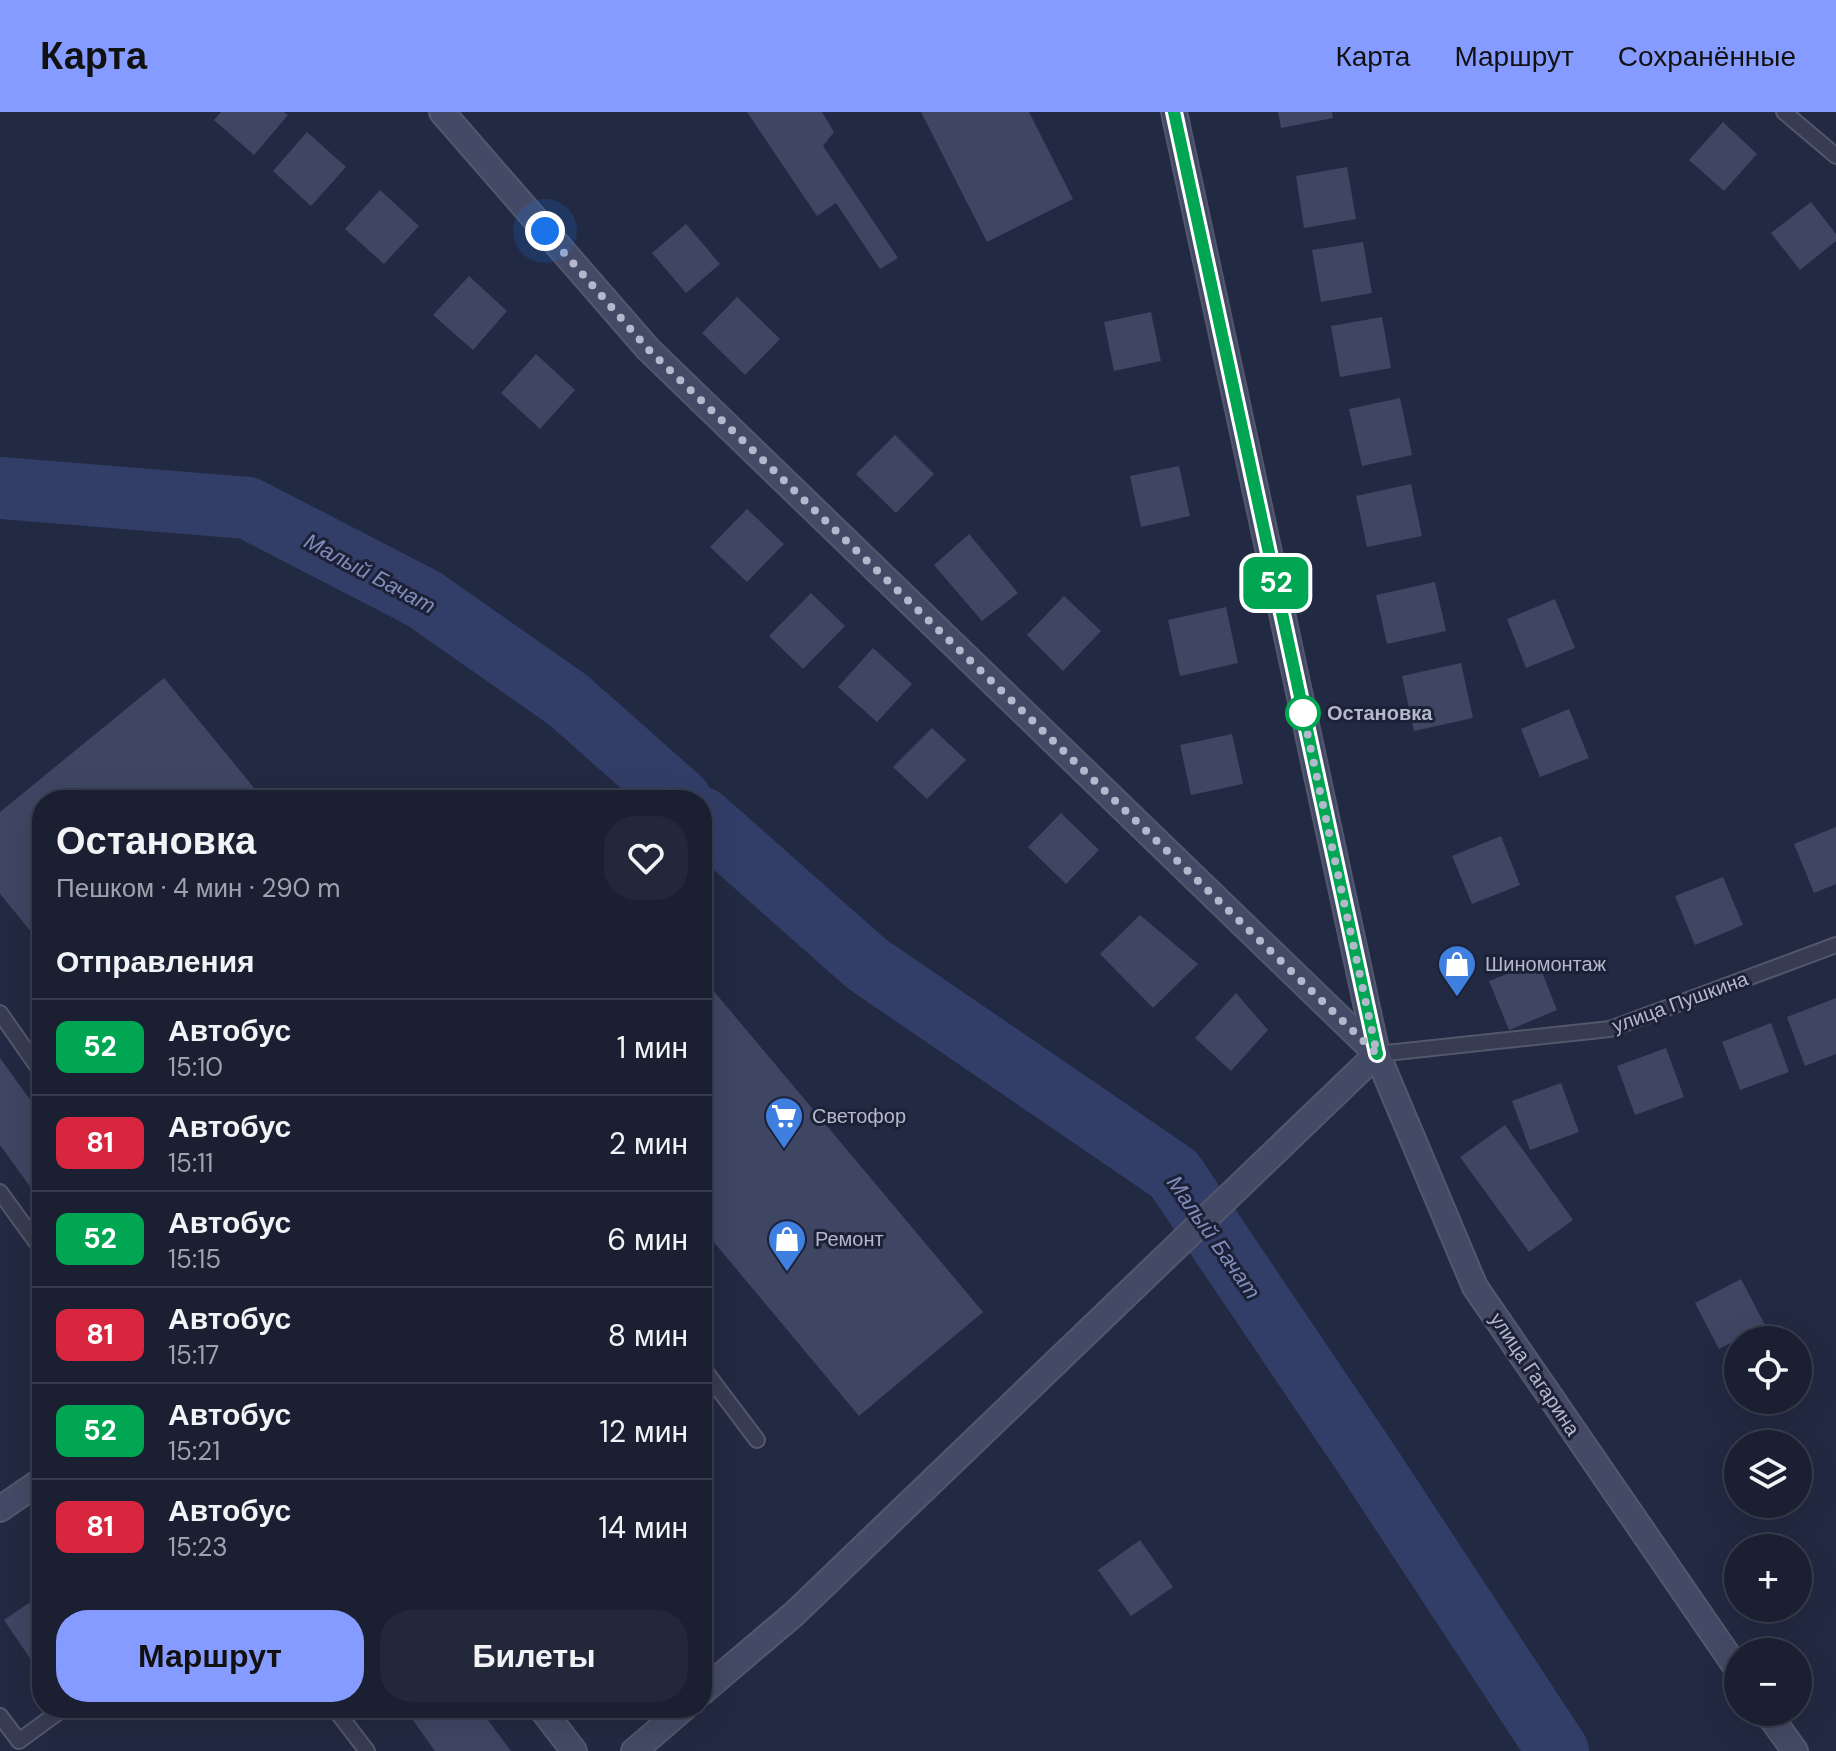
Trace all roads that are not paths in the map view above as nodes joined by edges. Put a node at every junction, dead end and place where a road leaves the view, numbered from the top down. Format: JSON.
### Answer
{"nodes":[{"id":1,"x":442,"y":112,"type":"edge"},
{"id":2,"x":1174,"y":112,"type":"edge"},
{"id":3,"x":1784,"y":112,"type":"edge"},
{"id":4,"x":1836,"y":156,"type":"edge"},
{"id":5,"x":1836,"y":945,"type":"edge"},
{"id":6,"x":0,"y":1013,"type":"edge"},
{"id":7,"x":1377,"y":1054,"type":"junction"},
{"id":8,"x":32,"y":1059,"type":"edge"},
{"id":9,"x":0,"y":1192,"type":"edge"},
{"id":10,"x":32,"y":1236,"type":"edge"},
{"id":11,"x":712,"y":1380,"type":"edge"},
{"id":12,"x":757,"y":1440,"type":"dead end"},
{"id":13,"x":32,"y":1487,"type":"edge"},
{"id":14,"x":0,"y":1509,"type":"edge"},
{"id":15,"x":1724,"y":1650,"type":"edge"},
{"id":16,"x":712,"y":1684,"type":"edge"},
{"id":17,"x":0,"y":1716,"type":"edge"},
{"id":18,"x":50,"y":1718,"type":"edge"},
{"id":19,"x":342,"y":1718,"type":"edge"},
{"id":20,"x":549,"y":1718,"type":"edge"},
{"id":21,"x":672,"y":1718,"type":"edge"},
{"id":22,"x":1777,"y":1726,"type":"edge"},
{"id":23,"x":367,"y":1751,"type":"edge"},
{"id":24,"x":574,"y":1751,"type":"edge"},
{"id":25,"x":634,"y":1751,"type":"edge"},
{"id":26,"x":1795,"y":1751,"type":"edge"}],
"edges":[{"from":1,"to":7,"type":"street"},
{"from":2,"to":7,"type":"street"},
{"from":3,"to":4,"type":"lane"},
{"from":5,"to":7,"type":"lane","name":"улица Пушкина"},
{"from":6,"to":8,"type":"lane"},
{"from":7,"to":15,"type":"street","name":"улица Гагарина"},
{"from":7,"to":16,"type":"street"},
{"from":9,"to":10,"type":"lane"},
{"from":11,"to":12,"type":"lane"},
{"from":13,"to":14,"type":"street"},
{"from":17,"to":18,"type":"lane"},
{"from":19,"to":23,"type":"lane"},
{"from":20,"to":24,"type":"street"},
{"from":21,"to":25,"type":"street"},
{"from":22,"to":26,"type":"street"}]}
